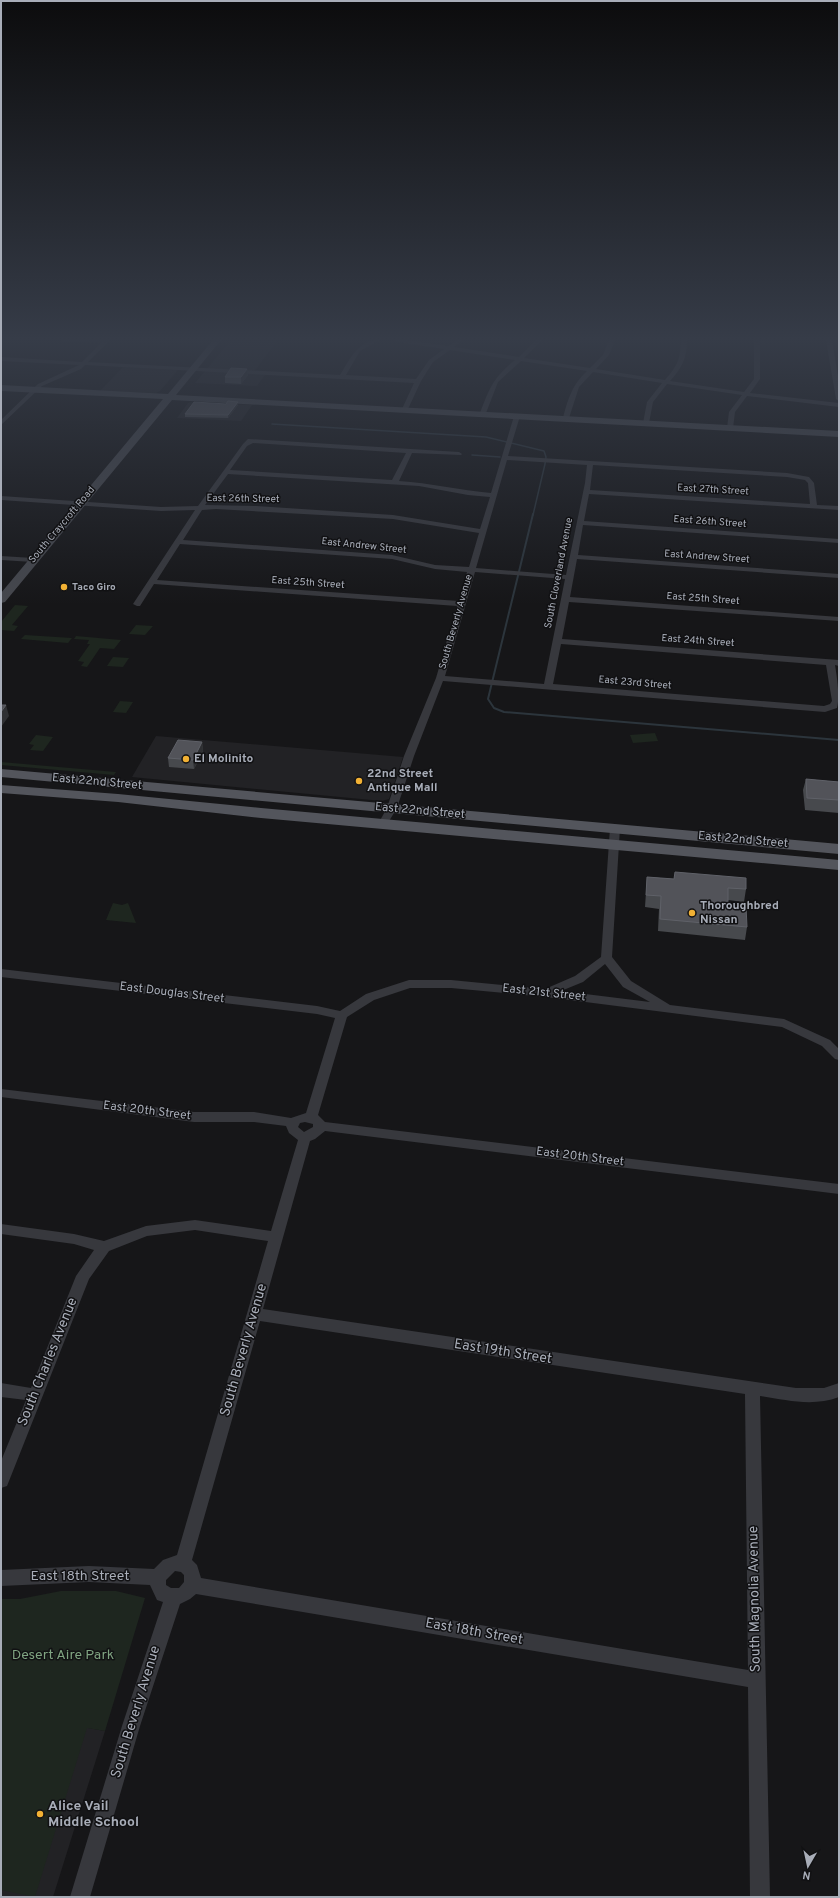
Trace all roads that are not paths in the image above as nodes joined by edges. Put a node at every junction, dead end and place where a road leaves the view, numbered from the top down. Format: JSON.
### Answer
{"nodes":[{"id":1,"x":144,"y":429,"type":"edge"},
{"id":2,"x":513,"y":429,"type":"edge"},
{"id":3,"x":740,"y":429,"type":"edge"},
{"id":4,"x":839,"y":434,"type":"edge"},
{"id":5,"x":410,"y":451,"type":"junction"},
{"id":6,"x":459,"y":454,"type":"dead end"},
{"id":7,"x":505,"y":458,"type":"junction"},
{"id":8,"x":590,"y":463,"type":"junction"},
{"id":9,"x":228,"y":472,"type":"junction"},
{"id":10,"x":394,"y":482,"type":"junction"},
{"id":11,"x":586,"y":492,"type":"junction"},
{"id":12,"x":493,"y":495,"type":"junction"},
{"id":13,"x":1,"y":498,"type":"edge"},
{"id":14,"x":80,"y":504,"type":"junction"},
{"id":15,"x":814,"y":506,"type":"junction"},
{"id":16,"x":200,"y":508,"type":"junction"},
{"id":17,"x":839,"y":508,"type":"edge"},
{"id":18,"x":579,"y":523,"type":"junction"},
{"id":19,"x":483,"y":531,"type":"junction"},
{"id":20,"x":839,"y":541,"type":"edge"},
{"id":21,"x":179,"y":542,"type":"junction"},
{"id":22,"x":574,"y":557,"type":"junction"},
{"id":23,"x":1,"y":558,"type":"edge"},
{"id":24,"x":33,"y":560,"type":"junction"},
{"id":25,"x":471,"y":569,"type":"junction"},
{"id":26,"x":839,"y":576,"type":"edge"},
{"id":27,"x":569,"y":577,"type":"junction"},
{"id":28,"x":152,"y":582,"type":"junction"},
{"id":29,"x":565,"y":598,"type":"junction"},
{"id":30,"x":1,"y":600,"type":"edge"},
{"id":31,"x":137,"y":604,"type":"dead end"},
{"id":32,"x":461,"y":604,"type":"junction"},
{"id":33,"x":839,"y":619,"type":"edge"},
{"id":34,"x":556,"y":641,"type":"junction"},
{"id":35,"x":835,"y":663,"type":"edge"},
{"id":36,"x":440,"y":678,"type":"junction"},
{"id":37,"x":548,"y":687,"type":"junction"},
{"id":38,"x":833,"y":710,"type":"edge"},
{"id":39,"x":1,"y":773,"type":"edge"},
{"id":40,"x":1,"y":789,"type":"edge"},
{"id":41,"x":392,"y":808,"type":"junction"},
{"id":42,"x":383,"y":824,"type":"junction"},
{"id":43,"x":615,"y":828,"type":"junction"},
{"id":44,"x":614,"y":844,"type":"junction"},
{"id":45,"x":839,"y":849,"type":"edge"},
{"id":46,"x":839,"y":865,"type":"edge"},
{"id":47,"x":606,"y":958,"type":"junction"},
{"id":48,"x":1,"y":974,"type":"edge"},
{"id":49,"x":546,"y":993,"type":"junction"},
{"id":50,"x":670,"y":1009,"type":"junction"},
{"id":51,"x":342,"y":1015,"type":"junction"},
{"id":52,"x":839,"y":1056,"type":"edge"},
{"id":53,"x":1,"y":1093,"type":"edge"},
{"id":54,"x":316,"y":1122,"type":"junction"},
{"id":55,"x":294,"y":1123,"type":"junction"},
{"id":56,"x":305,"y":1137,"type":"junction"},
{"id":57,"x":839,"y":1189,"type":"edge"},
{"id":58,"x":1,"y":1229,"type":"edge"},
{"id":59,"x":276,"y":1237,"type":"junction"},
{"id":60,"x":104,"y":1247,"type":"junction"},
{"id":61,"x":255,"y":1314,"type":"junction"},
{"id":62,"x":752,"y":1389,"type":"junction"},
{"id":63,"x":1,"y":1390,"type":"edge"},
{"id":64,"x":839,"y":1390,"type":"edge"},
{"id":65,"x":34,"y":1395,"type":"junction"},
{"id":66,"x":1,"y":1481,"type":"edge"},
{"id":67,"x":183,"y":1564,"type":"junction"},
{"id":68,"x":158,"y":1577,"type":"junction"},
{"id":69,"x":1,"y":1578,"type":"edge"},
{"id":70,"x":192,"y":1585,"type":"junction"},
{"id":71,"x":173,"y":1598,"type":"junction"},
{"id":72,"x":756,"y":1680,"type":"junction"},
{"id":73,"x":80,"y":1897,"type":"edge"},
{"id":74,"x":760,"y":1897,"type":"edge"}],
"edges":[{"from":1,"to":14,"type":"street","name":"South Craycroft Road"},
{"from":2,"to":7,"type":"street","name":"South Beverly Avenue"},
{"from":3,"to":4,"type":"street"},
{"from":5,"to":6,"type":"street"},
{"from":5,"to":9,"type":"street"},
{"from":5,"to":10,"type":"street"},
{"from":7,"to":8,"type":"street"},
{"from":7,"to":12,"type":"street","name":"South Beverly Avenue"},
{"from":8,"to":11,"type":"street","name":"South Cloverland Avenue"},
{"from":8,"to":15,"type":"street"},
{"from":9,"to":10,"type":"street"},
{"from":9,"to":16,"type":"street"},
{"from":10,"to":12,"type":"street"},
{"from":11,"to":15,"type":"street","name":"East 27th Street"},
{"from":11,"to":18,"type":"street","name":"South Cloverland Avenue"},
{"from":12,"to":19,"type":"street","name":"South Beverly Avenue"},
{"from":13,"to":14,"type":"street","name":"East 26th Street"},
{"from":14,"to":16,"type":"street","name":"East 26th Street"},
{"from":14,"to":24,"type":"street","name":"South Craycroft Road"},
{"from":15,"to":17,"type":"street","name":"East 27th Street"},
{"from":16,"to":19,"type":"street","name":"East 26th Street"},
{"from":16,"to":21,"type":"street"},
{"from":18,"to":20,"type":"street","name":"East 26th Street"},
{"from":18,"to":22,"type":"street","name":"South Cloverland Avenue"},
{"from":19,"to":25,"type":"street","name":"South Beverly Avenue"},
{"from":21,"to":25,"type":"street","name":"East Andrew Street"},
{"from":21,"to":28,"type":"street"},
{"from":22,"to":26,"type":"street","name":"East Andrew Street"},
{"from":22,"to":27,"type":"street","name":"South Cloverland Avenue"},
{"from":23,"to":24,"type":"street"},
{"from":24,"to":30,"type":"street","name":"South Craycroft Road"},
{"from":25,"to":27,"type":"street","name":"East Andrew Street"},
{"from":25,"to":32,"type":"street","name":"South Beverly Avenue"},
{"from":27,"to":29,"type":"street","name":"South Cloverland Avenue"},
{"from":28,"to":31,"type":"street"},
{"from":28,"to":32,"type":"street","name":"East 25th Street"},
{"from":29,"to":33,"type":"street","name":"East 25th Street"},
{"from":29,"to":34,"type":"street","name":"South Cloverland Avenue"},
{"from":32,"to":36,"type":"street","name":"South Beverly Avenue"},
{"from":34,"to":35,"type":"street","name":"East 24th Street"},
{"from":34,"to":37,"type":"street","name":"South Cloverland Avenue"},
{"from":35,"to":38,"type":"street"},
{"from":36,"to":37,"type":"street","name":"East 23rd Street"},
{"from":36,"to":41,"type":"street","name":"South Beverly Avenue"},
{"from":37,"to":38,"type":"street","name":"East 23rd Street"},
{"from":39,"to":41,"type":"main road","name":"East 22nd Street"},
{"from":40,"to":42,"type":"main road","name":"East 22nd Street"},
{"from":41,"to":42,"type":"street","name":"South Beverly Avenue"},
{"from":41,"to":43,"type":"main road","name":"East 22nd Street"},
{"from":42,"to":44,"type":"main road","name":"East 22nd Street"},
{"from":43,"to":44,"type":"street"},
{"from":43,"to":45,"type":"main road","name":"East 22nd Street"},
{"from":44,"to":46,"type":"main road","name":"East 22nd Street"},
{"from":44,"to":47,"type":"street"},
{"from":47,"to":49,"type":"street"},
{"from":47,"to":50,"type":"street"},
{"from":48,"to":51,"type":"street","name":"East Douglas Street"},
{"from":49,"to":50,"type":"street","name":"East 21st Street"},
{"from":49,"to":51,"type":"street","name":"East 21st Street"},
{"from":50,"to":52,"type":"street"},
{"from":51,"to":54,"type":"street"},
{"from":53,"to":55,"type":"street","name":"East 20th Street"},
{"from":54,"to":55,"type":"street"},
{"from":54,"to":56,"type":"street"},
{"from":54,"to":57,"type":"street","name":"East 20th Street"},
{"from":55,"to":56,"type":"street"},
{"from":56,"to":59,"type":"street","name":"South Beverly Avenue"},
{"from":58,"to":60,"type":"street"},
{"from":59,"to":60,"type":"street"},
{"from":59,"to":61,"type":"street","name":"South Beverly Avenue"},
{"from":60,"to":65,"type":"street","name":"South Charles Avenue"},
{"from":61,"to":62,"type":"street","name":"East 19th Street"},
{"from":61,"to":67,"type":"street","name":"South Beverly Avenue"},
{"from":62,"to":64,"type":"street"},
{"from":62,"to":72,"type":"street","name":"South Magnolia Avenue"},
{"from":63,"to":65,"type":"street"},
{"from":65,"to":66,"type":"street","name":"South Charles Avenue"},
{"from":67,"to":68,"type":"street"},
{"from":67,"to":70,"type":"street"},
{"from":68,"to":69,"type":"street","name":"East 18th Street"},
{"from":68,"to":71,"type":"street"},
{"from":70,"to":71,"type":"street"},
{"from":70,"to":72,"type":"street","name":"East 18th Street"},
{"from":71,"to":73,"type":"street","name":"South Beverly Avenue"},
{"from":72,"to":74,"type":"street","name":"South Magnolia Avenue"}]}
